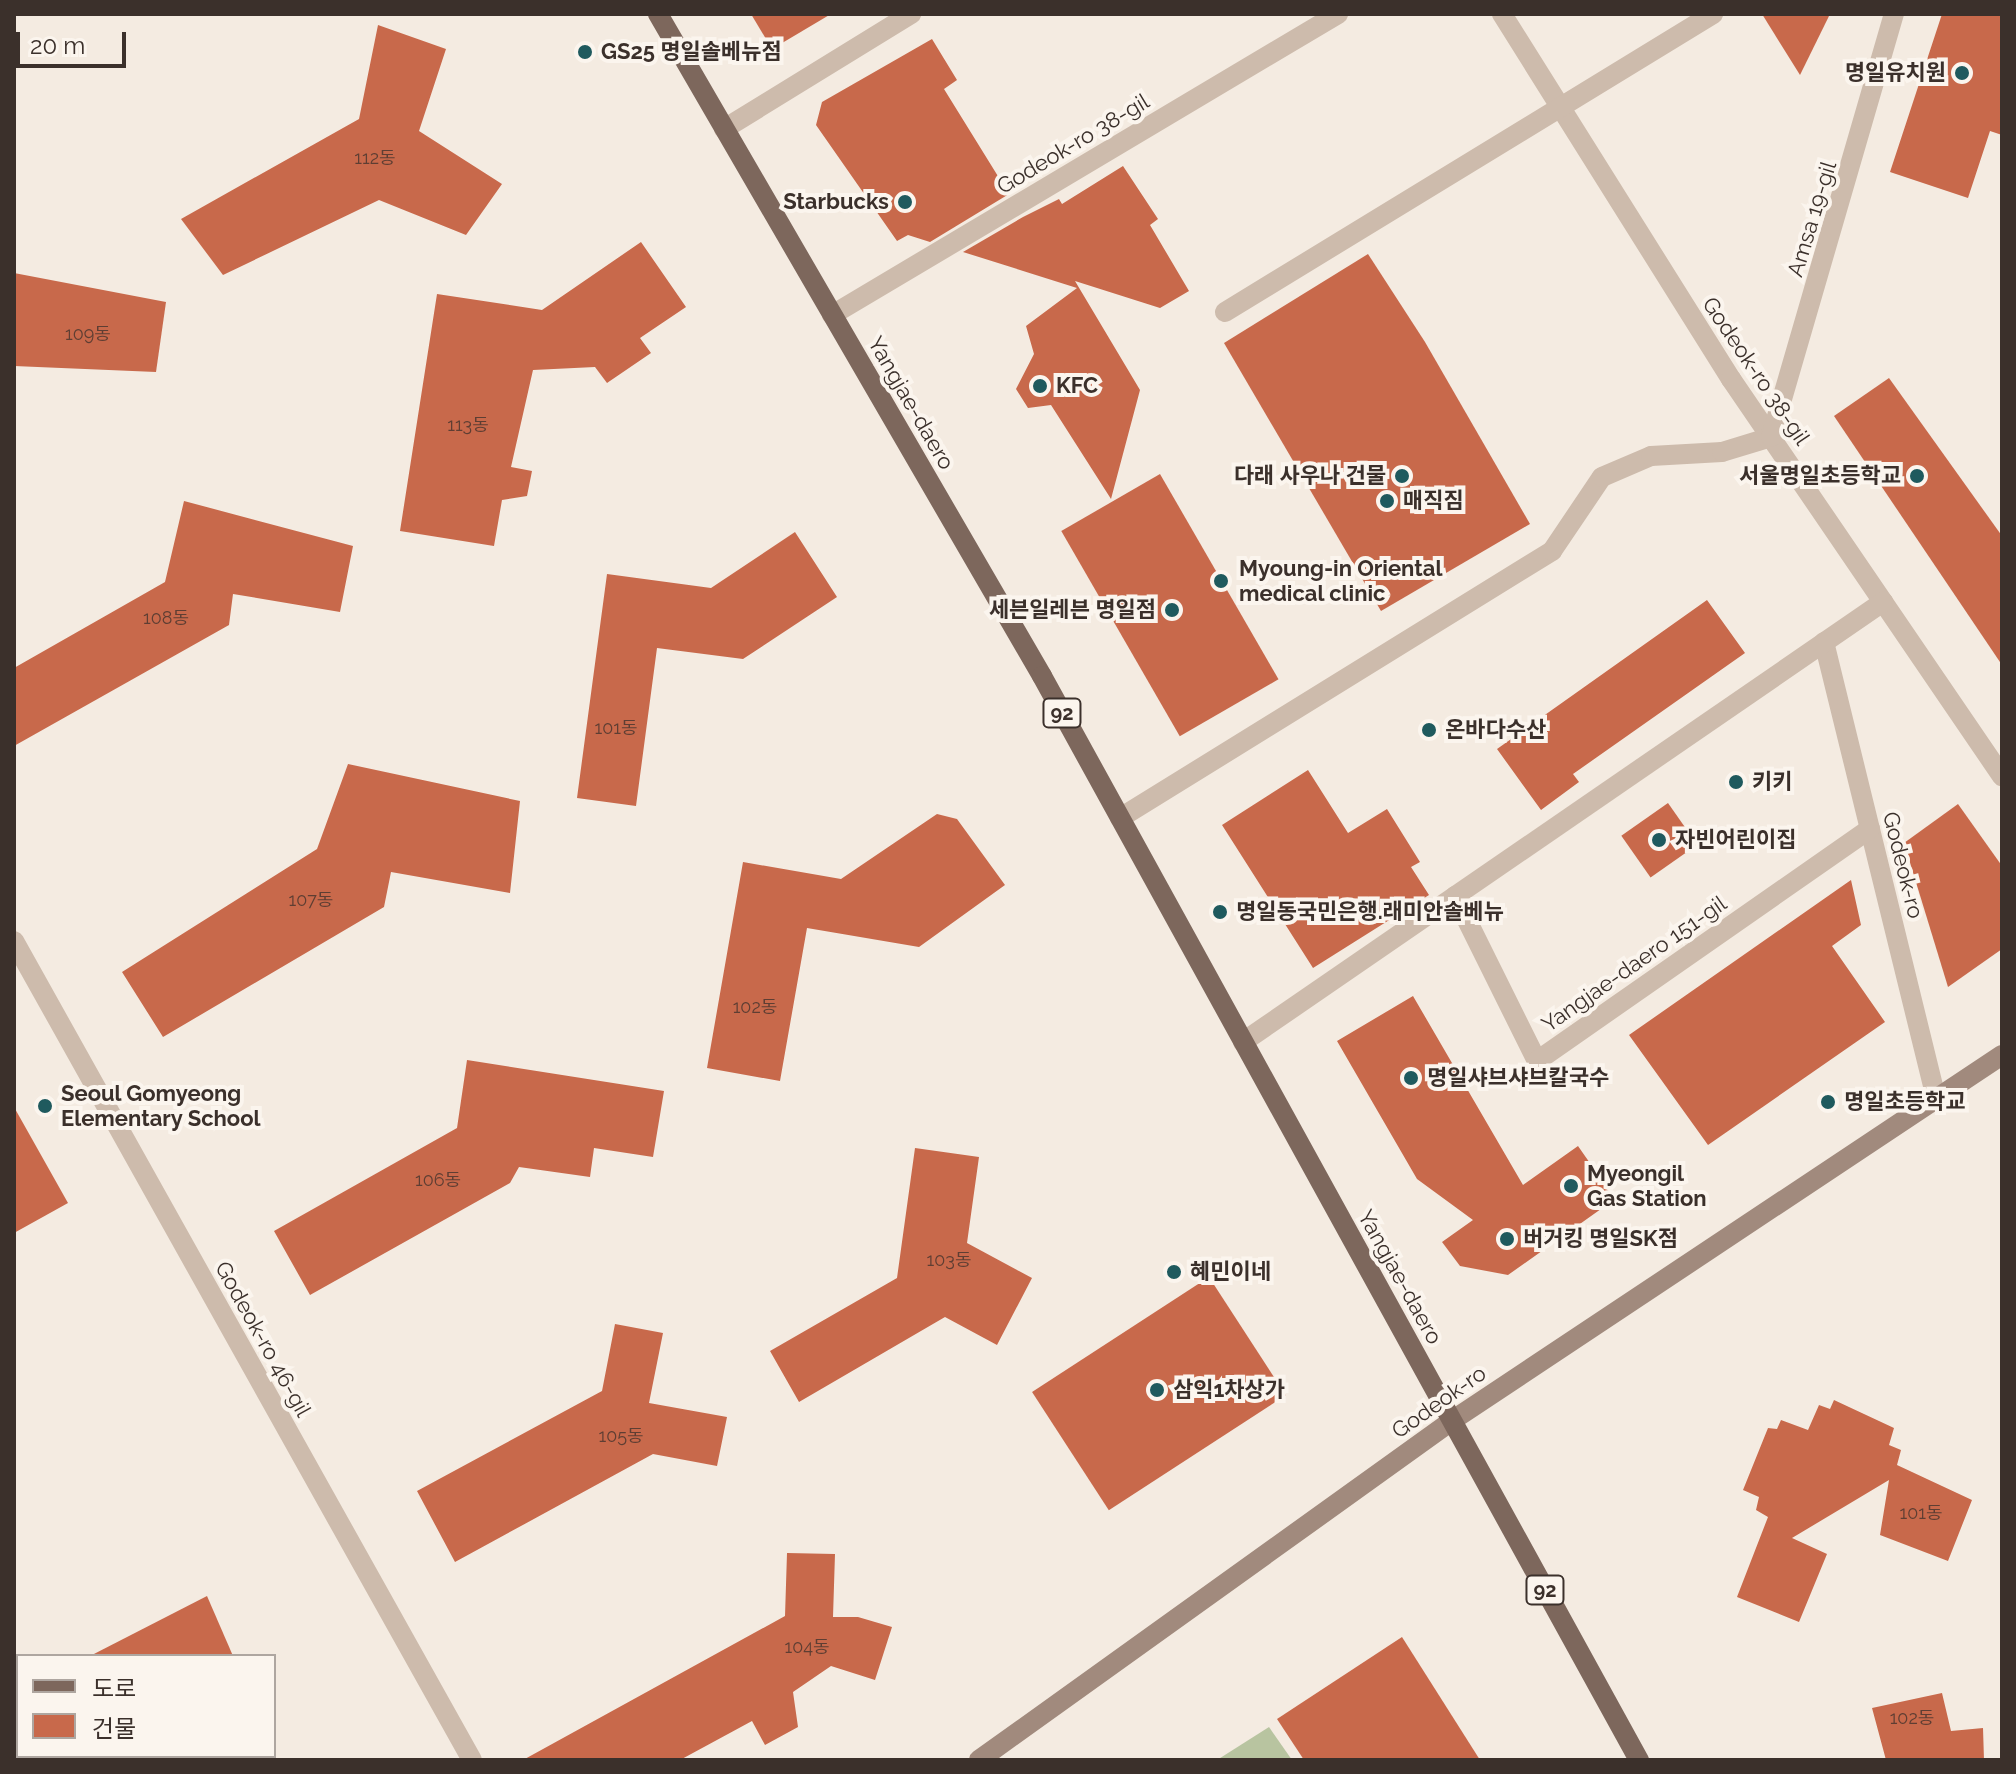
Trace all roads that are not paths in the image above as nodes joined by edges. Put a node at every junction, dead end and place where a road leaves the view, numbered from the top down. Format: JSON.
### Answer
{"nodes":[{"id":1,"x":658,"y":14,"type":"edge"},
{"id":2,"x":911,"y":14,"type":"edge"},
{"id":3,"x":1338,"y":14,"type":"edge"},
{"id":4,"x":1502,"y":14,"type":"edge"},
{"id":5,"x":1713,"y":14,"type":"edge"},
{"id":6,"x":1894,"y":14,"type":"edge"},
{"id":7,"x":1558,"y":108,"type":"junction"},
{"id":8,"x":724,"y":129,"type":"junction"},
{"id":9,"x":1225,"y":312,"type":"dead end"},
{"id":10,"x":832,"y":315,"type":"junction"},
{"id":11,"x":1771,"y":437,"type":"junction"},
{"id":12,"x":1883,"y":602,"type":"junction"},
{"id":13,"x":1824,"y":642,"type":"junction"},
{"id":14,"x":2002,"y":776,"type":"edge"},
{"id":15,"x":1120,"y":818,"type":"junction"},
{"id":16,"x":1870,"y":829,"type":"junction"},
{"id":17,"x":1455,"y":896,"type":"junction"},
{"id":18,"x":14,"y":941,"type":"edge"},
{"id":19,"x":1243,"y":1042,"type":"junction"},
{"id":20,"x":2002,"y":1055,"type":"edge"},
{"id":21,"x":1936,"y":1099,"type":"junction"},
{"id":22,"x":1453,"y":1420,"type":"junction"},
{"id":23,"x":472,"y":1760,"type":"edge"},
{"id":24,"x":979,"y":1760,"type":"edge"},
{"id":25,"x":1639,"y":1760,"type":"edge"}],
"edges":[{"from":1,"to":8,"type":"main road","name":"Yangjae-daero","number":"92"},
{"from":2,"to":8,"type":"street"},
{"from":3,"to":10,"type":"street","name":"Godeok-ro 38-gil"},
{"from":4,"to":7,"type":"street","name":"Godeok-ro 38-gil"},
{"from":5,"to":7,"type":"street"},
{"from":6,"to":11,"type":"street","name":"Amsa 19-gil"},
{"from":7,"to":9,"type":"street"},
{"from":7,"to":11,"type":"street","name":"Godeok-ro 38-gil"},
{"from":8,"to":10,"type":"main road","name":"Yangjae-daero","number":"92"},
{"from":10,"to":15,"type":"main road","name":"Yangjae-daero","number":"92"},
{"from":11,"to":12,"type":"street","name":"Godeok-ro 38-gil"},
{"from":11,"to":15,"type":"street"},
{"from":12,"to":13,"type":"street"},
{"from":12,"to":14,"type":"street","name":"Godeok-ro 38-gil"},
{"from":13,"to":16,"type":"street","name":"Godeok-ro"},
{"from":13,"to":17,"type":"street"},
{"from":15,"to":19,"type":"main road","name":"Yangjae-daero","number":"92"},
{"from":16,"to":17,"type":"street","name":"Yangjae-daero 151-gil"},
{"from":16,"to":21,"type":"street","name":"Godeok-ro"},
{"from":17,"to":19,"type":"street"},
{"from":18,"to":23,"type":"street","name":"Godeok-ro 46-gil"},
{"from":19,"to":22,"type":"main road","name":"Yangjae-daero","number":"92"},
{"from":20,"to":21,"type":"main road","name":"Godeok-ro"},
{"from":21,"to":22,"type":"main road","name":"Godeok-ro"},
{"from":22,"to":24,"type":"main road","name":"Godeok-ro"},
{"from":22,"to":25,"type":"main road","name":"Yangjae-daero","number":"92"}]}
